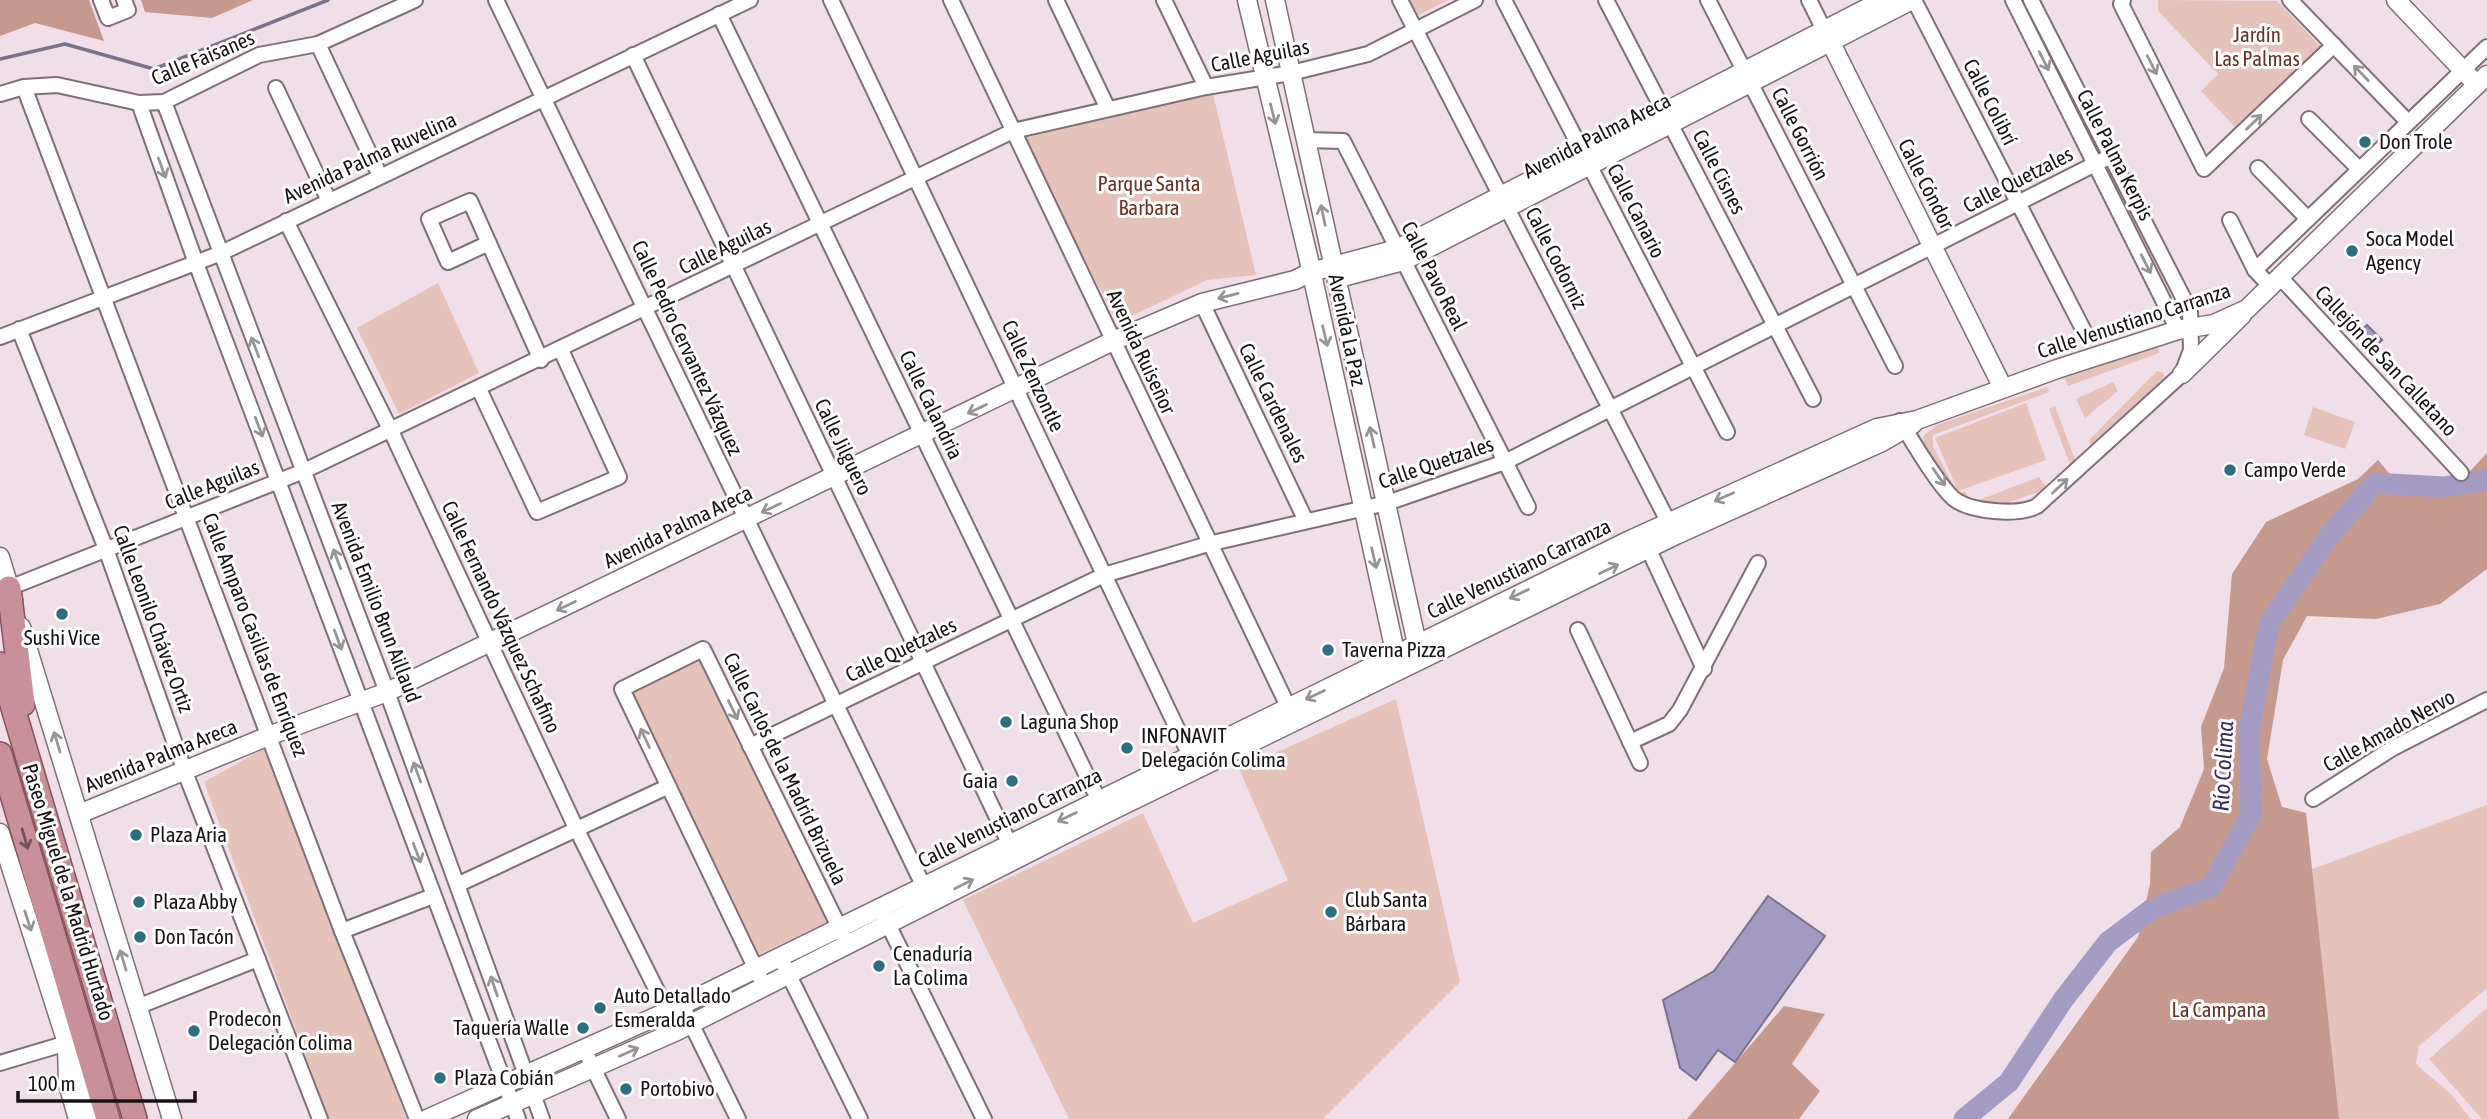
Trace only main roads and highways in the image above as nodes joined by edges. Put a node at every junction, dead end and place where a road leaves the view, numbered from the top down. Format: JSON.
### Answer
{"nodes":[{"id":1,"x":9,"y":588,"type":"road end"},
{"id":2,"x":0,"y":664,"type":"edge"},
{"id":3,"x":2,"y":763,"type":"edge"},
{"id":4,"x":30,"y":767,"type":"junction"},
{"id":5,"x":108,"y":1119,"type":"edge"},
{"id":6,"x":135,"y":1119,"type":"edge"}],
"edges":[{"from":1,"to":4,"type":"highway"},
{"from":2,"to":4,"type":"highway","name":"Paseo Miguel de la Madrid Hurtado"},
{"from":3,"to":5,"type":"highway","name":"Paseo Miguel de la Madrid Hurtado","one_way":true},
{"from":4,"to":6,"type":"highway","name":"Paseo Miguel de la Madrid Hurtado"}]}
